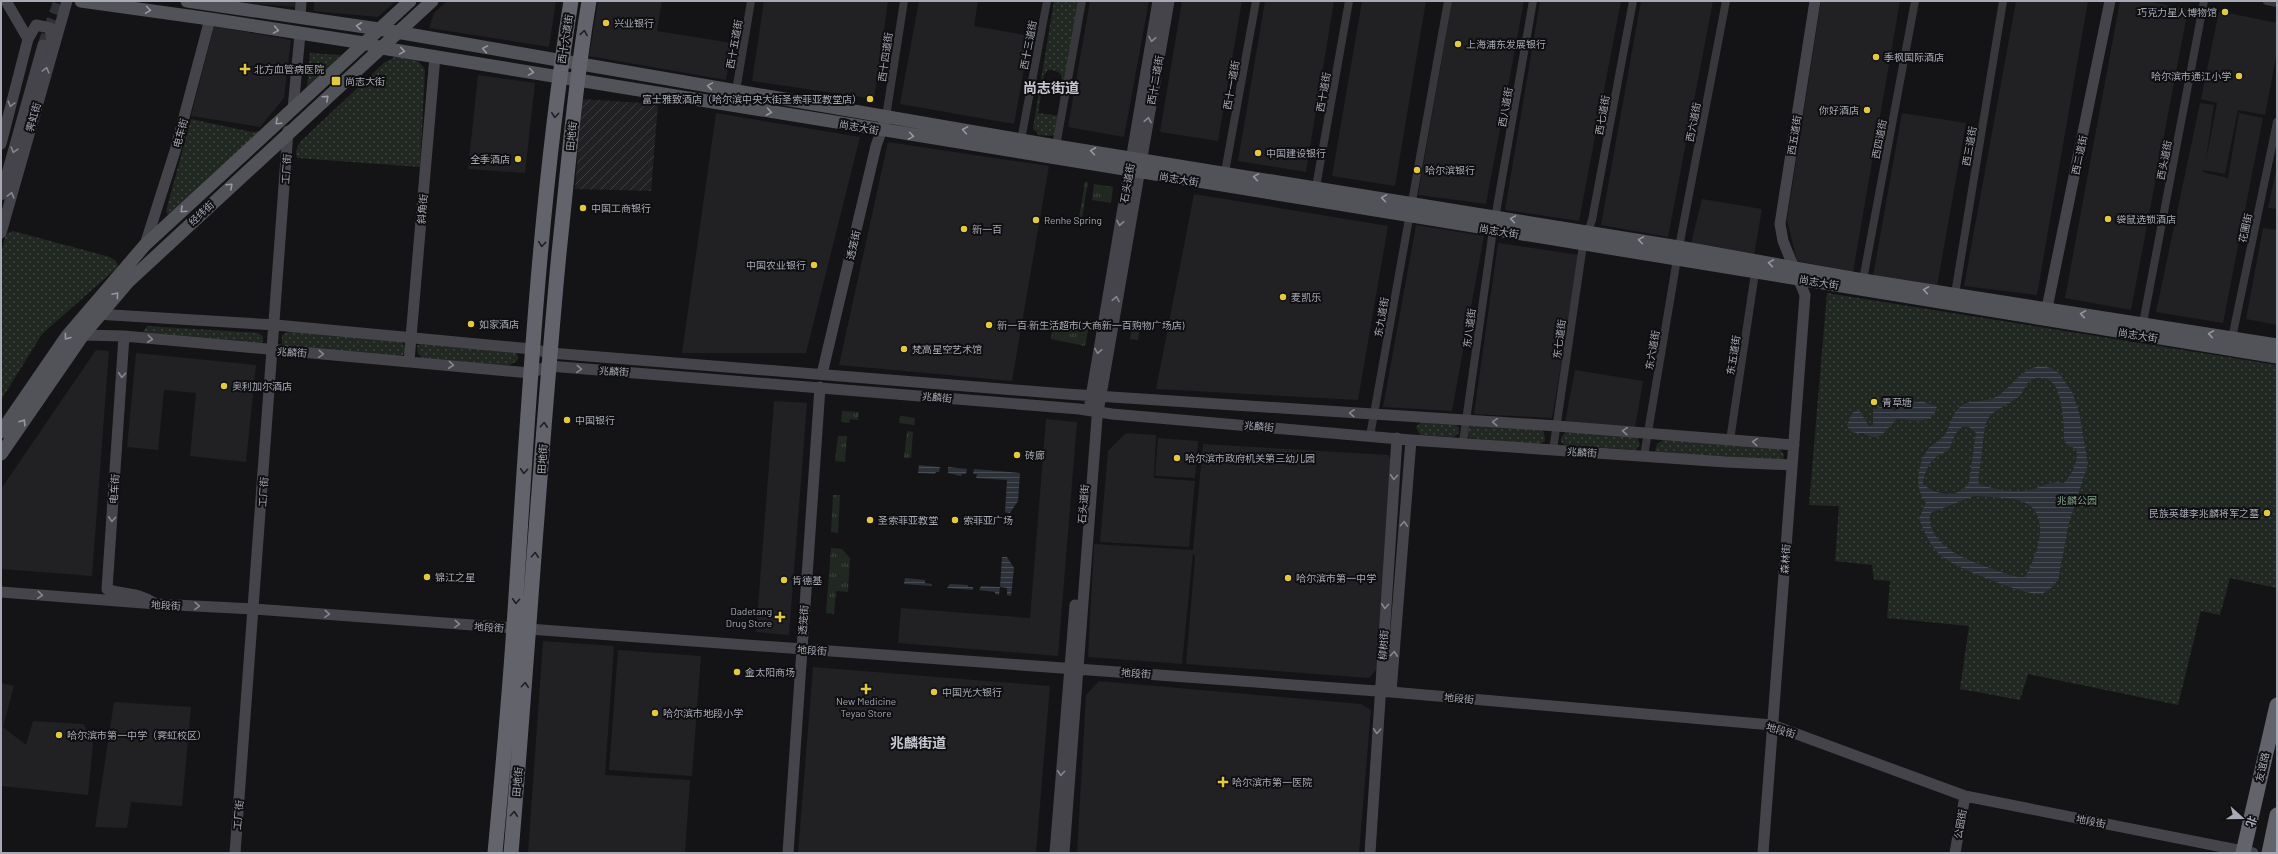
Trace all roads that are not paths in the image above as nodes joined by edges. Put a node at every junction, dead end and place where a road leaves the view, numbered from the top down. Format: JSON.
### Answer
{"nodes":[{"id":1,"x":67,"y":1,"type":"edge"},
{"id":2,"x":81,"y":1,"type":"edge"},
{"id":3,"x":187,"y":1,"type":"edge"},
{"id":4,"x":301,"y":1,"type":"edge"},
{"id":5,"x":410,"y":1,"type":"edge"},
{"id":6,"x":432,"y":1,"type":"edge"},
{"id":7,"x":571,"y":1,"type":"edge"},
{"id":8,"x":589,"y":1,"type":"edge"},
{"id":9,"x":751,"y":1,"type":"edge"},
{"id":10,"x":904,"y":1,"type":"edge"},
{"id":11,"x":1047,"y":1,"type":"edge"},
{"id":12,"x":1082,"y":1,"type":"edge"},
{"id":13,"x":1158,"y":1,"type":"edge"},
{"id":14,"x":1169,"y":1,"type":"edge"},
{"id":15,"x":1256,"y":1,"type":"edge"},
{"id":16,"x":1349,"y":1,"type":"edge"},
{"id":17,"x":1448,"y":1,"type":"edge"},
{"id":18,"x":1533,"y":1,"type":"edge"},
{"id":19,"x":1632,"y":1,"type":"edge"},
{"id":20,"x":1726,"y":1,"type":"edge"},
{"id":21,"x":1815,"y":1,"type":"edge"},
{"id":22,"x":1914,"y":1,"type":"edge"},
{"id":23,"x":2003,"y":1,"type":"edge"},
{"id":24,"x":2110,"y":1,"type":"edge"},
{"id":25,"x":2204,"y":1,"type":"edge"},
{"id":26,"x":2267,"y":1,"type":"edge"},
{"id":27,"x":5,"y":2,"type":"edge"},
{"id":28,"x":2277,"y":3,"type":"edge"},
{"id":29,"x":210,"y":18,"type":"junction"},
{"id":30,"x":300,"y":18,"type":"junction"},
{"id":31,"x":379,"y":29,"type":"junction"},
{"id":32,"x":300,"y":34,"type":"junction"},
{"id":33,"x":397,"y":34,"type":"junction"},
{"id":34,"x":28,"y":39,"type":"junction"},
{"id":35,"x":364,"y":43,"type":"junction"},
{"id":36,"x":48,"y":45,"type":"junction"},
{"id":37,"x":382,"y":48,"type":"junction"},
{"id":38,"x":435,"y":56,"type":"junction"},
{"id":39,"x":560,"y":69,"type":"junction"},
{"id":40,"x":578,"y":72,"type":"junction"},
{"id":41,"x":736,"y":91,"type":"junction"},
{"id":42,"x":292,"y":109,"type":"junction"},
{"id":43,"x":886,"y":117,"type":"junction"},
{"id":44,"x":2277,"y":122,"type":"edge"},
{"id":45,"x":288,"y":131,"type":"junction"},
{"id":46,"x":882,"y":131,"type":"junction"},
{"id":47,"x":1021,"y":140,"type":"junction"},
{"id":48,"x":1,"y":144,"type":"edge"},
{"id":49,"x":1056,"y":146,"type":"junction"},
{"id":50,"x":1136,"y":158,"type":"junction"},
{"id":51,"x":1134,"y":172,"type":"junction"},
{"id":52,"x":1225,"y":172,"type":"junction"},
{"id":53,"x":1316,"y":187,"type":"junction"},
{"id":54,"x":1,"y":195,"type":"edge"},
{"id":55,"x":1412,"y":203,"type":"junction"},
{"id":56,"x":1409,"y":216,"type":"junction"},
{"id":57,"x":1496,"y":217,"type":"junction"},
{"id":58,"x":1493,"y":230,"type":"junction"},
{"id":59,"x":1586,"y":232,"type":"junction"},
{"id":60,"x":1,"y":233,"type":"edge"},
{"id":61,"x":145,"y":245,"type":"junction"},
{"id":62,"x":1583,"y":245,"type":"junction"},
{"id":63,"x":1679,"y":247,"type":"junction"},
{"id":64,"x":1678,"y":260,"type":"junction"},
{"id":65,"x":1793,"y":267,"type":"junction"},
{"id":66,"x":1755,"y":273,"type":"junction"},
{"id":67,"x":1799,"y":279,"type":"junction"},
{"id":68,"x":1863,"y":280,"type":"junction"},
{"id":69,"x":1955,"y":294,"type":"junction"},
{"id":70,"x":2047,"y":308,"type":"junction"},
{"id":71,"x":100,"y":314,"type":"junction"},
{"id":72,"x":84,"y":315,"type":"junction"},
{"id":73,"x":2142,"y":324,"type":"junction"},
{"id":74,"x":276,"y":325,"type":"junction"},
{"id":75,"x":83,"y":335,"type":"junction"},
{"id":76,"x":124,"y":336,"type":"junction"},
{"id":77,"x":412,"y":337,"type":"junction"},
{"id":78,"x":2232,"y":338,"type":"junction"},
{"id":79,"x":2277,"y":345,"type":"edge"},
{"id":80,"x":532,"y":349,"type":"junction"},
{"id":81,"x":273,"y":351,"type":"junction"},
{"id":82,"x":2277,"y":357,"type":"edge"},
{"id":83,"x":549,"y":359,"type":"junction"},
{"id":84,"x":409,"y":361,"type":"junction"},
{"id":85,"x":530,"y":373,"type":"junction"},
{"id":86,"x":822,"y":374,"type":"junction"},
{"id":87,"x":820,"y":387,"type":"junction"},
{"id":88,"x":1096,"y":395,"type":"junction"},
{"id":89,"x":1094,"y":411,"type":"junction"},
{"id":90,"x":1374,"y":414,"type":"junction"},
{"id":91,"x":1466,"y":420,"type":"junction"},
{"id":92,"x":1557,"y":426,"type":"junction"},
{"id":93,"x":1,"y":432,"type":"edge"},
{"id":94,"x":1648,"y":433,"type":"junction"},
{"id":95,"x":1370,"y":436,"type":"junction"},
{"id":96,"x":1397,"y":438,"type":"junction"},
{"id":97,"x":1411,"y":440,"type":"junction"},
{"id":98,"x":1730,"y":440,"type":"junction"},
{"id":99,"x":1463,"y":442,"type":"junction"},
{"id":100,"x":1794,"y":445,"type":"junction"},
{"id":101,"x":1553,"y":450,"type":"junction"},
{"id":102,"x":1,"y":454,"type":"edge"},
{"id":103,"x":1644,"y":456,"type":"junction"},
{"id":104,"x":1792,"y":465,"type":"junction"},
{"id":105,"x":1,"y":592,"type":"edge"},
{"id":106,"x":156,"y":604,"type":"junction"},
{"id":107,"x":254,"y":608,"type":"junction"},
{"id":108,"x":514,"y":629,"type":"junction"},
{"id":109,"x":530,"y":630,"type":"junction"},
{"id":110,"x":801,"y":649,"type":"junction"},
{"id":111,"x":1074,"y":669,"type":"junction"},
{"id":112,"x":1380,"y":692,"type":"junction"},
{"id":113,"x":1391,"y":692,"type":"junction"},
{"id":114,"x":2277,"y":705,"type":"edge"},
{"id":115,"x":1772,"y":725,"type":"junction"},
{"id":116,"x":1965,"y":796,"type":"junction"},
{"id":117,"x":2277,"y":815,"type":"edge"},
{"id":118,"x":2246,"y":852,"type":"edge"},
{"id":119,"x":235,"y":853,"type":"edge"},
{"id":120,"x":495,"y":853,"type":"edge"},
{"id":121,"x":511,"y":853,"type":"edge"},
{"id":122,"x":788,"y":853,"type":"edge"},
{"id":123,"x":1055,"y":853,"type":"edge"},
{"id":124,"x":1064,"y":853,"type":"edge"},
{"id":125,"x":1370,"y":853,"type":"edge"},
{"id":126,"x":1763,"y":853,"type":"edge"},
{"id":127,"x":1955,"y":853,"type":"edge"},
{"id":128,"x":2269,"y":853,"type":"edge"}],
"edges":[{"from":1,"to":36,"type":"main road","name":"霁虹街"},
{"from":2,"to":29,"type":"main road","name":"尚志大街","one_way":true},
{"from":3,"to":30,"type":"main road","name":"尚志大街"},
{"from":4,"to":30,"type":"main road"},
{"from":5,"to":31,"type":"main road","name":"经纬街"},
{"from":6,"to":33,"type":"main road","name":"经纬街"},
{"from":7,"to":39,"type":"highway","name":"西十六道街"},
{"from":40,"to":8,"type":"highway","name":"西十六道街","one_way":true},
{"from":9,"to":41,"type":"street","name":"西十五道街"},
{"from":10,"to":43,"type":"street","name":"西十四道街"},
{"from":11,"to":47,"type":"street","name":"西十三道街"},
{"from":12,"to":49,"type":"street"},
{"from":13,"to":50,"type":"main road","name":"西十二道街","one_way":true},
{"from":50,"to":14,"type":"main road","name":"西十二道街","one_way":true},
{"from":15,"to":52,"type":"street","name":"西十一道街"},
{"from":16,"to":53,"type":"street","name":"西十道街"},
{"from":17,"to":55,"type":"street","name":"东九道街"},
{"from":18,"to":57,"type":"street","name":"西八道街"},
{"from":19,"to":59,"type":"street","name":"西七道街"},
{"from":20,"to":63,"type":"street","name":"西六道街"},
{"from":21,"to":65,"type":"main road","name":"西五道街"},
{"from":22,"to":68,"type":"street","name":"西四道街"},
{"from":23,"to":69,"type":"street","name":"西三道街"},
{"from":24,"to":70,"type":"main road","name":"西二道街"},
{"from":25,"to":73,"type":"street","name":"西头道街"},
{"from":26,"to":28,"type":"street"},
{"from":27,"to":34,"type":"main road"},
{"from":29,"to":32,"type":"main road","name":"尚志大街","one_way":true},
{"from":29,"to":61,"type":"main road","name":"电车街"},
{"from":31,"to":30,"type":"main road","name":"尚志大街","one_way":true},
{"from":31,"to":33,"type":"main road","name":"尚志大街"},
{"from":31,"to":35,"type":"main road","name":"经纬街"},
{"from":32,"to":35,"type":"main road","name":"尚志大街"},
{"from":32,"to":42,"type":"main road"},
{"from":33,"to":37,"type":"main road","name":"经纬街"},
{"from":39,"to":33,"type":"main road","name":"尚志大街","one_way":true},
{"from":34,"to":36,"type":"main road"},
{"from":34,"to":48,"type":"main road","one_way":true},
{"from":35,"to":37,"type":"main road","name":"尚志大街"},
{"from":35,"to":42,"type":"main road","name":"经纬街"},
{"from":36,"to":54,"type":"main road","name":"霁虹街","one_way":true},
{"from":60,"to":36,"type":"main road","name":"霁虹街","one_way":true},
{"from":37,"to":38,"type":"main road","name":"尚志大街","one_way":true},
{"from":45,"to":37,"type":"main road","name":"经纬街","one_way":true},
{"from":38,"to":39,"type":"main road","name":"尚志大街","one_way":true},
{"from":38,"to":77,"type":"main road","name":"斜角街"},
{"from":39,"to":40,"type":"main road","name":"尚志大街"},
{"from":39,"to":80,"type":"highway","name":"田地街","one_way":true},
{"from":41,"to":40,"type":"main road","name":"尚志大街","one_way":true},
{"from":40,"to":46,"type":"main road","name":"尚志大街","one_way":true},
{"from":40,"to":83,"type":"highway","name":"田地街"},
{"from":41,"to":43,"type":"main road","name":"尚志大街"},
{"from":42,"to":61,"type":"main road","name":"经纬街","one_way":true},
{"from":43,"to":46,"type":"main road","name":"透笼街"},
{"from":47,"to":43,"type":"main road","name":"尚志大街","one_way":true},
{"from":44,"to":78,"type":"street","name":"花圃街"},
{"from":71,"to":45,"type":"main road","name":"经纬街","one_way":true},
{"from":45,"to":74,"type":"main road","name":"工厂街"},
{"from":46,"to":51,"type":"main road","name":"尚志大街","one_way":true},
{"from":46,"to":86,"type":"main road","name":"透笼街"},
{"from":47,"to":49,"type":"main road","name":"尚志大街"},
{"from":50,"to":49,"type":"main road","name":"尚志大街","one_way":true},
{"from":50,"to":51,"type":"main road","name":"石头道街"},
{"from":50,"to":52,"type":"main road","name":"尚志大街"},
{"from":51,"to":56,"type":"main road","name":"尚志大街"},
{"from":51,"to":88,"type":"main road","name":"石头道街"},
{"from":53,"to":52,"type":"main road","name":"尚志大街","one_way":true},
{"from":55,"to":53,"type":"main road","name":"尚志大街","one_way":true},
{"from":55,"to":56,"type":"street","name":"东九道街"},
{"from":55,"to":57,"type":"main road","name":"尚志大街"},
{"from":56,"to":58,"type":"main road","name":"尚志大街"},
{"from":56,"to":90,"type":"street","name":"东九道街"},
{"from":57,"to":58,"type":"street","name":"东八道街"},
{"from":59,"to":57,"type":"main road","name":"尚志大街","one_way":true},
{"from":58,"to":62,"type":"main road","name":"尚志大街"},
{"from":58,"to":91,"type":"street","name":"东八道街"},
{"from":59,"to":62,"type":"street","name":"东七道街"},
{"from":63,"to":59,"type":"main road","name":"尚志大街","one_way":true},
{"from":61,"to":72,"type":"main road","name":"经纬街"},
{"from":62,"to":64,"type":"main road","name":"尚志大街"},
{"from":62,"to":92,"type":"street","name":"东七道街"},
{"from":63,"to":64,"type":"street","name":"东六道街"},
{"from":65,"to":63,"type":"main road","name":"尚志大街","one_way":true},
{"from":64,"to":66,"type":"main road","name":"尚志大街"},
{"from":64,"to":94,"type":"street","name":"东六道街"},
{"from":65,"to":67,"type":"main road","name":"森林街"},
{"from":65,"to":68,"type":"main road","name":"尚志大街"},
{"from":66,"to":67,"type":"main road","name":"尚志大街"},
{"from":66,"to":98,"type":"street","name":"东五道街"},
{"from":67,"to":82,"type":"main road","name":"尚志大街"},
{"from":67,"to":100,"type":"main road","name":"森林街"},
{"from":69,"to":68,"type":"main road","name":"尚志大街","one_way":true},
{"from":69,"to":70,"type":"main road","name":"尚志大街"},
{"from":73,"to":70,"type":"main road","name":"尚志大街","one_way":true},
{"from":71,"to":72,"type":"main road","name":"兆麟街"},
{"from":71,"to":74,"type":"main road","name":"兆麟街"},
{"from":71,"to":75,"type":"main road","name":"经纬街"},
{"from":72,"to":93,"type":"main road","name":"经纬街","one_way":true},
{"from":78,"to":73,"type":"main road","name":"尚志大街","one_way":true},
{"from":74,"to":77,"type":"main road","name":"兆麟街"},
{"from":74,"to":81,"type":"main road","name":"工厂街"},
{"from":75,"to":76,"type":"main road","name":"兆麟街"},
{"from":102,"to":75,"type":"main road","name":"经纬街","one_way":true},
{"from":76,"to":81,"type":"main road","name":"兆麟街","one_way":true},
{"from":76,"to":106,"type":"main road","name":"电车街","one_way":true},
{"from":77,"to":80,"type":"main road","name":"兆麟街"},
{"from":77,"to":84,"type":"main road","name":"斜角街"},
{"from":78,"to":79,"type":"main road","name":"尚志大街"},
{"from":80,"to":83,"type":"main road","name":"兆麟街"},
{"from":80,"to":85,"type":"highway","name":"田地街"},
{"from":81,"to":84,"type":"main road","name":"兆麟街","one_way":true},
{"from":81,"to":107,"type":"main road","name":"工厂街"},
{"from":83,"to":85,"type":"main road","name":"兆麟街"},
{"from":83,"to":86,"type":"main road","name":"兆麟街"},
{"from":83,"to":87,"type":"main road","name":"兆麟街","one_way":true},
{"from":109,"to":83,"type":"highway","name":"田地街","one_way":true},
{"from":84,"to":85,"type":"main road","name":"兆麟街","one_way":true},
{"from":85,"to":108,"type":"highway","name":"田地街","one_way":true},
{"from":86,"to":88,"type":"main road","name":"兆麟街"},
{"from":87,"to":89,"type":"main road","name":"兆麟街"},
{"from":87,"to":110,"type":"main road","name":"透笼街"},
{"from":88,"to":89,"type":"main road","name":"石头道街"},
{"from":90,"to":88,"type":"main road","name":"兆麟街","one_way":true},
{"from":89,"to":95,"type":"main road","name":"兆麟街"},
{"from":89,"to":111,"type":"main road","name":"石头道街"},
{"from":90,"to":91,"type":"main road","name":"兆麟街"},
{"from":90,"to":95,"type":"street","name":"东九道街"},
{"from":92,"to":91,"type":"main road","name":"兆麟街","one_way":true},
{"from":91,"to":99,"type":"street","name":"东八道街"},
{"from":94,"to":92,"type":"main road","name":"兆麟街","one_way":true},
{"from":92,"to":101,"type":"street","name":"东七道街"},
{"from":94,"to":98,"type":"main road","name":"兆麟街"},
{"from":94,"to":103,"type":"street","name":"东六道街"},
{"from":95,"to":96,"type":"main road","name":"兆麟街"},
{"from":96,"to":97,"type":"main road","name":"兆麟街"},
{"from":96,"to":112,"type":"main road","name":"柳树街","one_way":true},
{"from":97,"to":99,"type":"main road","name":"兆麟街"},
{"from":113,"to":97,"type":"main road","name":"柳树街","one_way":true},
{"from":100,"to":98,"type":"main road","name":"兆麟街","one_way":true},
{"from":99,"to":101,"type":"main road","name":"兆麟街"},
{"from":100,"to":104,"type":"main road","name":"森林街"},
{"from":101,"to":103,"type":"main road","name":"兆麟街"},
{"from":103,"to":104,"type":"main road","name":"兆麟街"},
{"from":104,"to":115,"type":"main road","name":"森林街"},
{"from":105,"to":106,"type":"main road","name":"地段街","one_way":true},
{"from":106,"to":107,"type":"main road","name":"地段街","one_way":true},
{"from":107,"to":108,"type":"main road","name":"地段街","one_way":true},
{"from":107,"to":119,"type":"main road","name":"工厂街"},
{"from":108,"to":109,"type":"main road","name":"地段街"},
{"from":108,"to":120,"type":"highway","name":"田地街"},
{"from":109,"to":110,"type":"main road","name":"地段街"},
{"from":121,"to":109,"type":"highway","name":"田地街","one_way":true},
{"from":110,"to":111,"type":"main road","name":"地段街"},
{"from":110,"to":122,"type":"main road","name":"透笼街"},
{"from":111,"to":112,"type":"main road","name":"地段街"},
{"from":111,"to":123,"type":"main road","name":"石头道街","one_way":true},
{"from":111,"to":124,"type":"main road","name":"石头道街"},
{"from":112,"to":113,"type":"main road","name":"地段街"},
{"from":112,"to":125,"type":"main road","name":"柳树街","one_way":true},
{"from":113,"to":115,"type":"main road","name":"地段街"},
{"from":114,"to":118,"type":"highway","name":"友谊路"},
{"from":115,"to":116,"type":"main road","name":"地段街"},
{"from":115,"to":126,"type":"main road","name":"森林街"},
{"from":116,"to":118,"type":"main road","name":"地段街"},
{"from":116,"to":127,"type":"main road","name":"公园街"},
{"from":117,"to":128,"type":"highway"}]}
